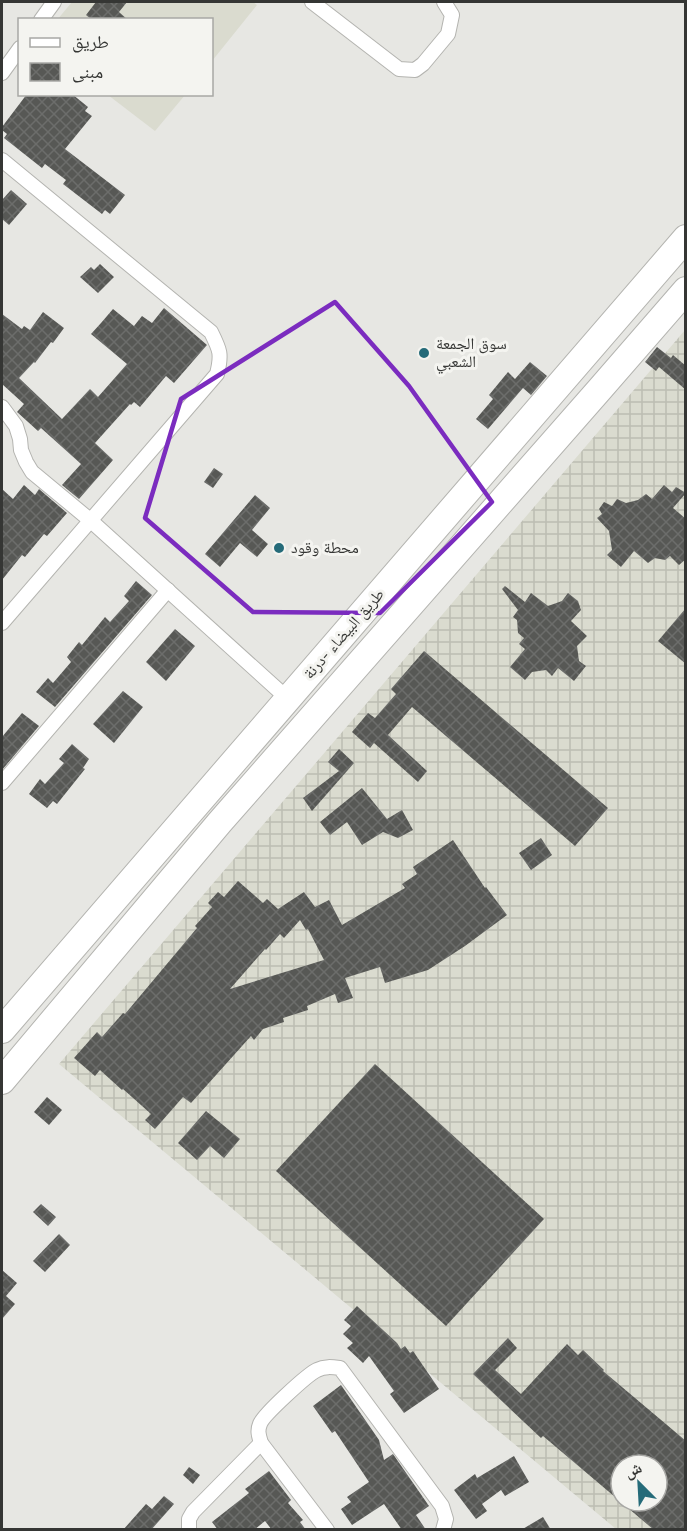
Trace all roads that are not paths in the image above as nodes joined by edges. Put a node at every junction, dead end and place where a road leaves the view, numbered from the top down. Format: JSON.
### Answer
{"nodes":[{"id":1,"x":54,"y":2,"type":"edge"},
{"id":2,"x":312,"y":2,"type":"edge"},
{"id":3,"x":444,"y":2,"type":"edge"},
{"id":4,"x":42,"y":18,"type":"edge"},
{"id":5,"x":18,"y":51,"type":"edge"},
{"id":6,"x":2,"y":73,"type":"edge"},
{"id":7,"x":2,"y":160,"type":"edge"},
{"id":8,"x":686,"y":238,"type":"edge"},
{"id":9,"x":686,"y":290,"type":"edge"},
{"id":10,"x":2,"y":407,"type":"edge"},
{"id":11,"x":90,"y":520,"type":"junction"},
{"id":12,"x":168,"y":590,"type":"junction"},
{"id":13,"x":2,"y":623,"type":"edge"},
{"id":14,"x":288,"y":699,"type":"junction"},
{"id":15,"x":2,"y":783,"type":"edge"},
{"id":16,"x":2,"y":1030,"type":"edge"},
{"id":17,"x":2,"y":1081,"type":"edge"},
{"id":18,"x":261,"y":1443,"type":"junction"},
{"id":19,"x":189,"y":1530,"type":"edge"},
{"id":20,"x":327,"y":1530,"type":"edge"},
{"id":21,"x":443,"y":1530,"type":"edge"}],
"edges":[{"from":1,"to":4,"type":"street"},
{"from":2,"to":3,"type":"street"},
{"from":5,"to":6,"type":"street"},
{"from":7,"to":11,"type":"street"},
{"from":8,"to":14,"type":"highway","name":"طريق البيضاء -درنة"},
{"from":9,"to":17,"type":"highway","name":"طريق البيضاء -درنة"},
{"from":10,"to":11,"type":"street"},
{"from":11,"to":12,"type":"street"},
{"from":11,"to":13,"type":"street"},
{"from":12,"to":14,"type":"street"},
{"from":12,"to":15,"type":"street"},
{"from":14,"to":16,"type":"highway","name":"طريق البيضاء -درنة"},
{"from":18,"to":19,"type":"street"},
{"from":18,"to":20,"type":"street"},
{"from":18,"to":21,"type":"street"}]}
